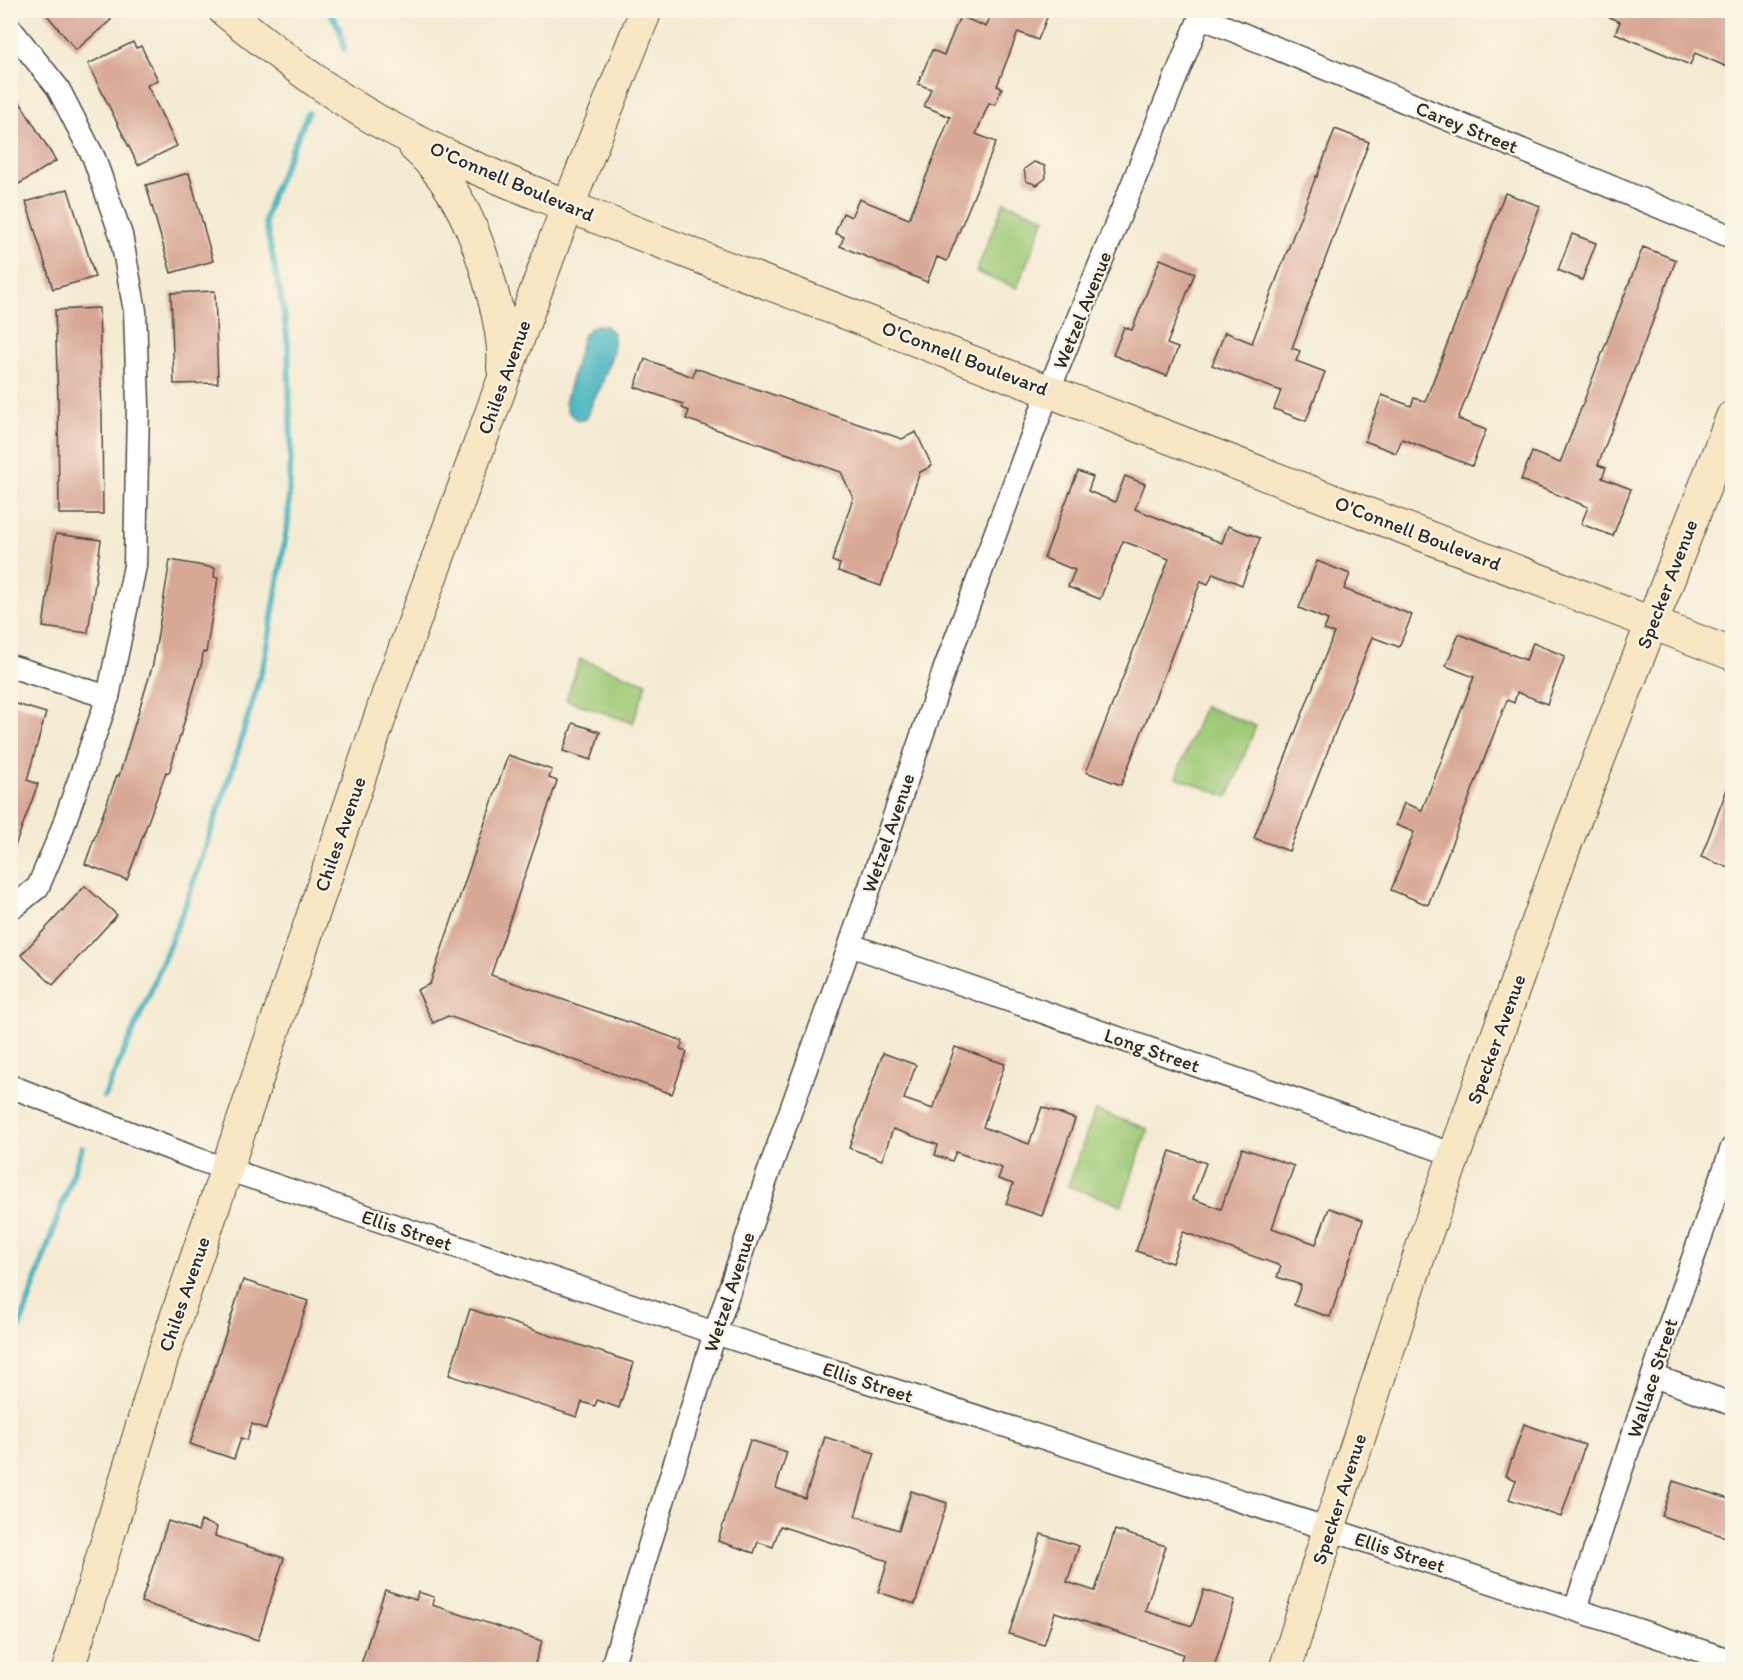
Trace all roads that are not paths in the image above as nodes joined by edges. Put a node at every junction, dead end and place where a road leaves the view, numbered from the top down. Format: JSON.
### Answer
{"nodes":[{"id":1,"x":224,"y":10,"type":"edge"},
{"id":2,"x":646,"y":10,"type":"edge"},
{"id":3,"x":1202,"y":14,"type":"edge"},
{"id":4,"x":10,"y":28,"type":"edge"},
{"id":5,"x":391,"y":128,"type":"junction"},
{"id":6,"x":567,"y":206,"type":"junction"},
{"id":7,"x":1732,"y":237,"type":"edge"},
{"id":8,"x":501,"y":384,"type":"junction"},
{"id":9,"x":1049,"y":390,"type":"junction"},
{"id":10,"x":1732,"y":417,"type":"edge"},
{"id":11,"x":1652,"y":624,"type":"junction"},
{"id":12,"x":1732,"y":654,"type":"edge"},
{"id":13,"x":10,"y":666,"type":"edge"},
{"id":14,"x":108,"y":698,"type":"junction"},
{"id":15,"x":10,"y":907,"type":"edge"},
{"id":16,"x":850,"y":945,"type":"junction"},
{"id":17,"x":10,"y":1086,"type":"edge"},
{"id":18,"x":1732,"y":1149,"type":"edge"},
{"id":19,"x":1455,"y":1155,"type":"junction"},
{"id":20,"x":226,"y":1170,"type":"junction"},
{"id":21,"x":715,"y":1333,"type":"junction"},
{"id":22,"x":1653,"y":1377,"type":"junction"},
{"id":23,"x":1732,"y":1404,"type":"edge"},
{"id":24,"x":1329,"y":1529,"type":"junction"},
{"id":25,"x":1575,"y":1609,"type":"junction"},
{"id":26,"x":1732,"y":1661,"type":"edge"},
{"id":27,"x":68,"y":1670,"type":"edge"},
{"id":28,"x":611,"y":1670,"type":"edge"},
{"id":29,"x":1285,"y":1670,"type":"edge"}],
"edges":[{"from":1,"to":5,"type":"street","name":"O'Connell Boulevard"},
{"from":2,"to":6,"type":"street","name":"Chiles Avenue"},
{"from":3,"to":7,"type":"street","name":"Carey Street"},
{"from":3,"to":9,"type":"street","name":"Wetzel Avenue"},
{"from":4,"to":14,"type":"street"},
{"from":5,"to":6,"type":"street","name":"O'Connell Boulevard"},
{"from":5,"to":8,"type":"street"},
{"from":6,"to":8,"type":"street","name":"Chiles Avenue"},
{"from":6,"to":9,"type":"street","name":"O'Connell Boulevard"},
{"from":8,"to":20,"type":"street","name":"Chiles Avenue"},
{"from":9,"to":11,"type":"street","name":"O'Connell Boulevard"},
{"from":9,"to":16,"type":"street","name":"Wetzel Avenue"},
{"from":10,"to":11,"type":"street","name":"Specker Avenue"},
{"from":11,"to":12,"type":"street","name":"O'Connell Boulevard"},
{"from":11,"to":19,"type":"street","name":"Specker Avenue"},
{"from":13,"to":14,"type":"street"},
{"from":14,"to":15,"type":"street"},
{"from":16,"to":19,"type":"street","name":"Long Street"},
{"from":16,"to":21,"type":"street","name":"Wetzel Avenue"},
{"from":17,"to":20,"type":"street","name":"Ellis Street"},
{"from":18,"to":22,"type":"street","name":"Wallace Street"},
{"from":19,"to":24,"type":"street","name":"Specker Avenue"},
{"from":20,"to":21,"type":"street","name":"Ellis Street"},
{"from":20,"to":27,"type":"street","name":"Chiles Avenue"},
{"from":21,"to":24,"type":"street","name":"Ellis Street"},
{"from":21,"to":28,"type":"street","name":"Wetzel Avenue"},
{"from":22,"to":23,"type":"street"},
{"from":22,"to":25,"type":"street","name":"Wallace Street"},
{"from":24,"to":25,"type":"street","name":"Ellis Street"},
{"from":24,"to":29,"type":"street","name":"Specker Avenue"},
{"from":25,"to":26,"type":"street","name":"Ellis Street"}]}
